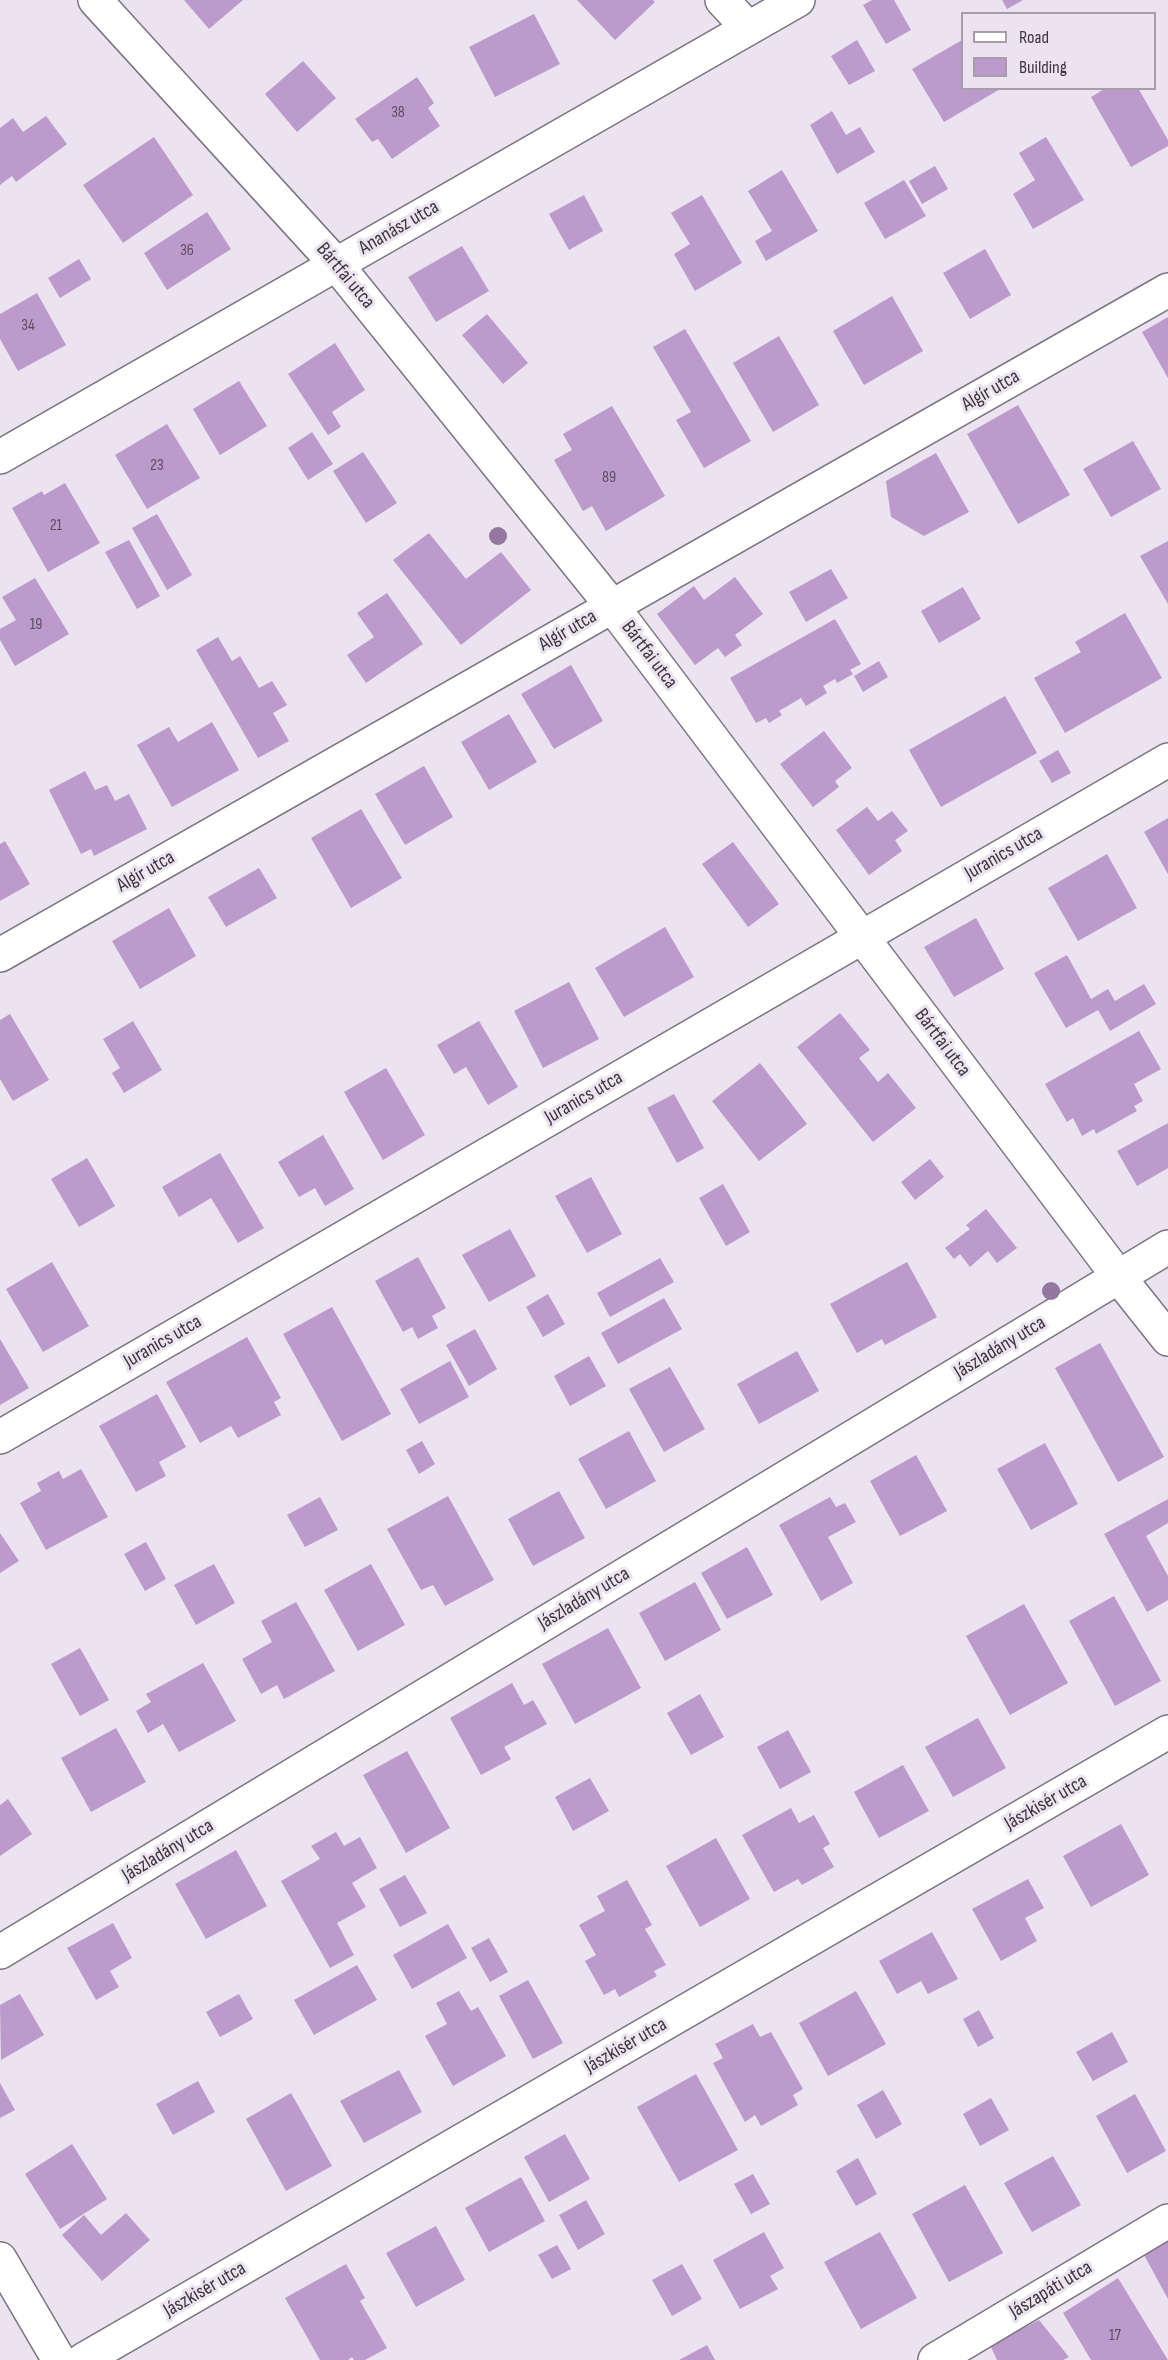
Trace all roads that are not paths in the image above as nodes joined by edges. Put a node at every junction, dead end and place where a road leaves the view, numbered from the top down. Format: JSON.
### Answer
{"nodes":[{"id":1,"x":95,"y":0,"type":"edge"},
{"id":2,"x":722,"y":0,"type":"edge"},
{"id":3,"x":798,"y":0,"type":"edge"},
{"id":4,"x":748,"y":28,"type":"junction"},
{"id":5,"x":336,"y":264,"type":"junction"},
{"id":6,"x":1168,"y":290,"type":"edge"},
{"id":7,"x":0,"y":457,"type":"edge"},
{"id":8,"x":612,"y":606,"type":"junction"},
{"id":9,"x":1168,"y":760,"type":"edge"},
{"id":10,"x":861,"y":937,"type":"junction"},
{"id":11,"x":0,"y":955,"type":"edge"},
{"id":12,"x":1168,"y":1247,"type":"edge"},
{"id":13,"x":1118,"y":1276,"type":"junction"},
{"id":14,"x":1168,"y":1339,"type":"edge"},
{"id":15,"x":0,"y":1437,"type":"edge"},
{"id":16,"x":1168,"y":1732,"type":"edge"},
{"id":17,"x":0,"y":1952,"type":"edge"},
{"id":18,"x":1168,"y":2221,"type":"edge"},
{"id":19,"x":0,"y":2259,"type":"edge"},
{"id":20,"x":59,"y":2360,"type":"edge"},
{"id":21,"x":83,"y":2360,"type":"edge"},
{"id":22,"x":934,"y":2360,"type":"edge"}],
"edges":[{"from":1,"to":5,"type":"street","name":"Bártfai utca"},
{"from":2,"to":4,"type":"street"},
{"from":3,"to":4,"type":"street","name":"Ananász utca"},
{"from":4,"to":5,"type":"street","name":"Ananász utca"},
{"from":5,"to":7,"type":"street","name":"Ananász utca"},
{"from":5,"to":8,"type":"street","name":"Bártfai utca"},
{"from":6,"to":8,"type":"street","name":"Algír utca"},
{"from":8,"to":10,"type":"street","name":"Bártfai utca"},
{"from":8,"to":11,"type":"street","name":"Algír utca"},
{"from":9,"to":10,"type":"street","name":"Juranics utca"},
{"from":10,"to":13,"type":"street","name":"Bártfai utca"},
{"from":10,"to":15,"type":"street","name":"Juranics utca"},
{"from":12,"to":13,"type":"street","name":"Jászladány utca"},
{"from":13,"to":14,"type":"street","name":"Bártfai utca"},
{"from":13,"to":17,"type":"street","name":"Jászladány utca"},
{"from":16,"to":21,"type":"street","name":"Jászkisér utca"},
{"from":18,"to":22,"type":"street","name":"Jászapáti utca"},
{"from":19,"to":20,"type":"street"}]}
